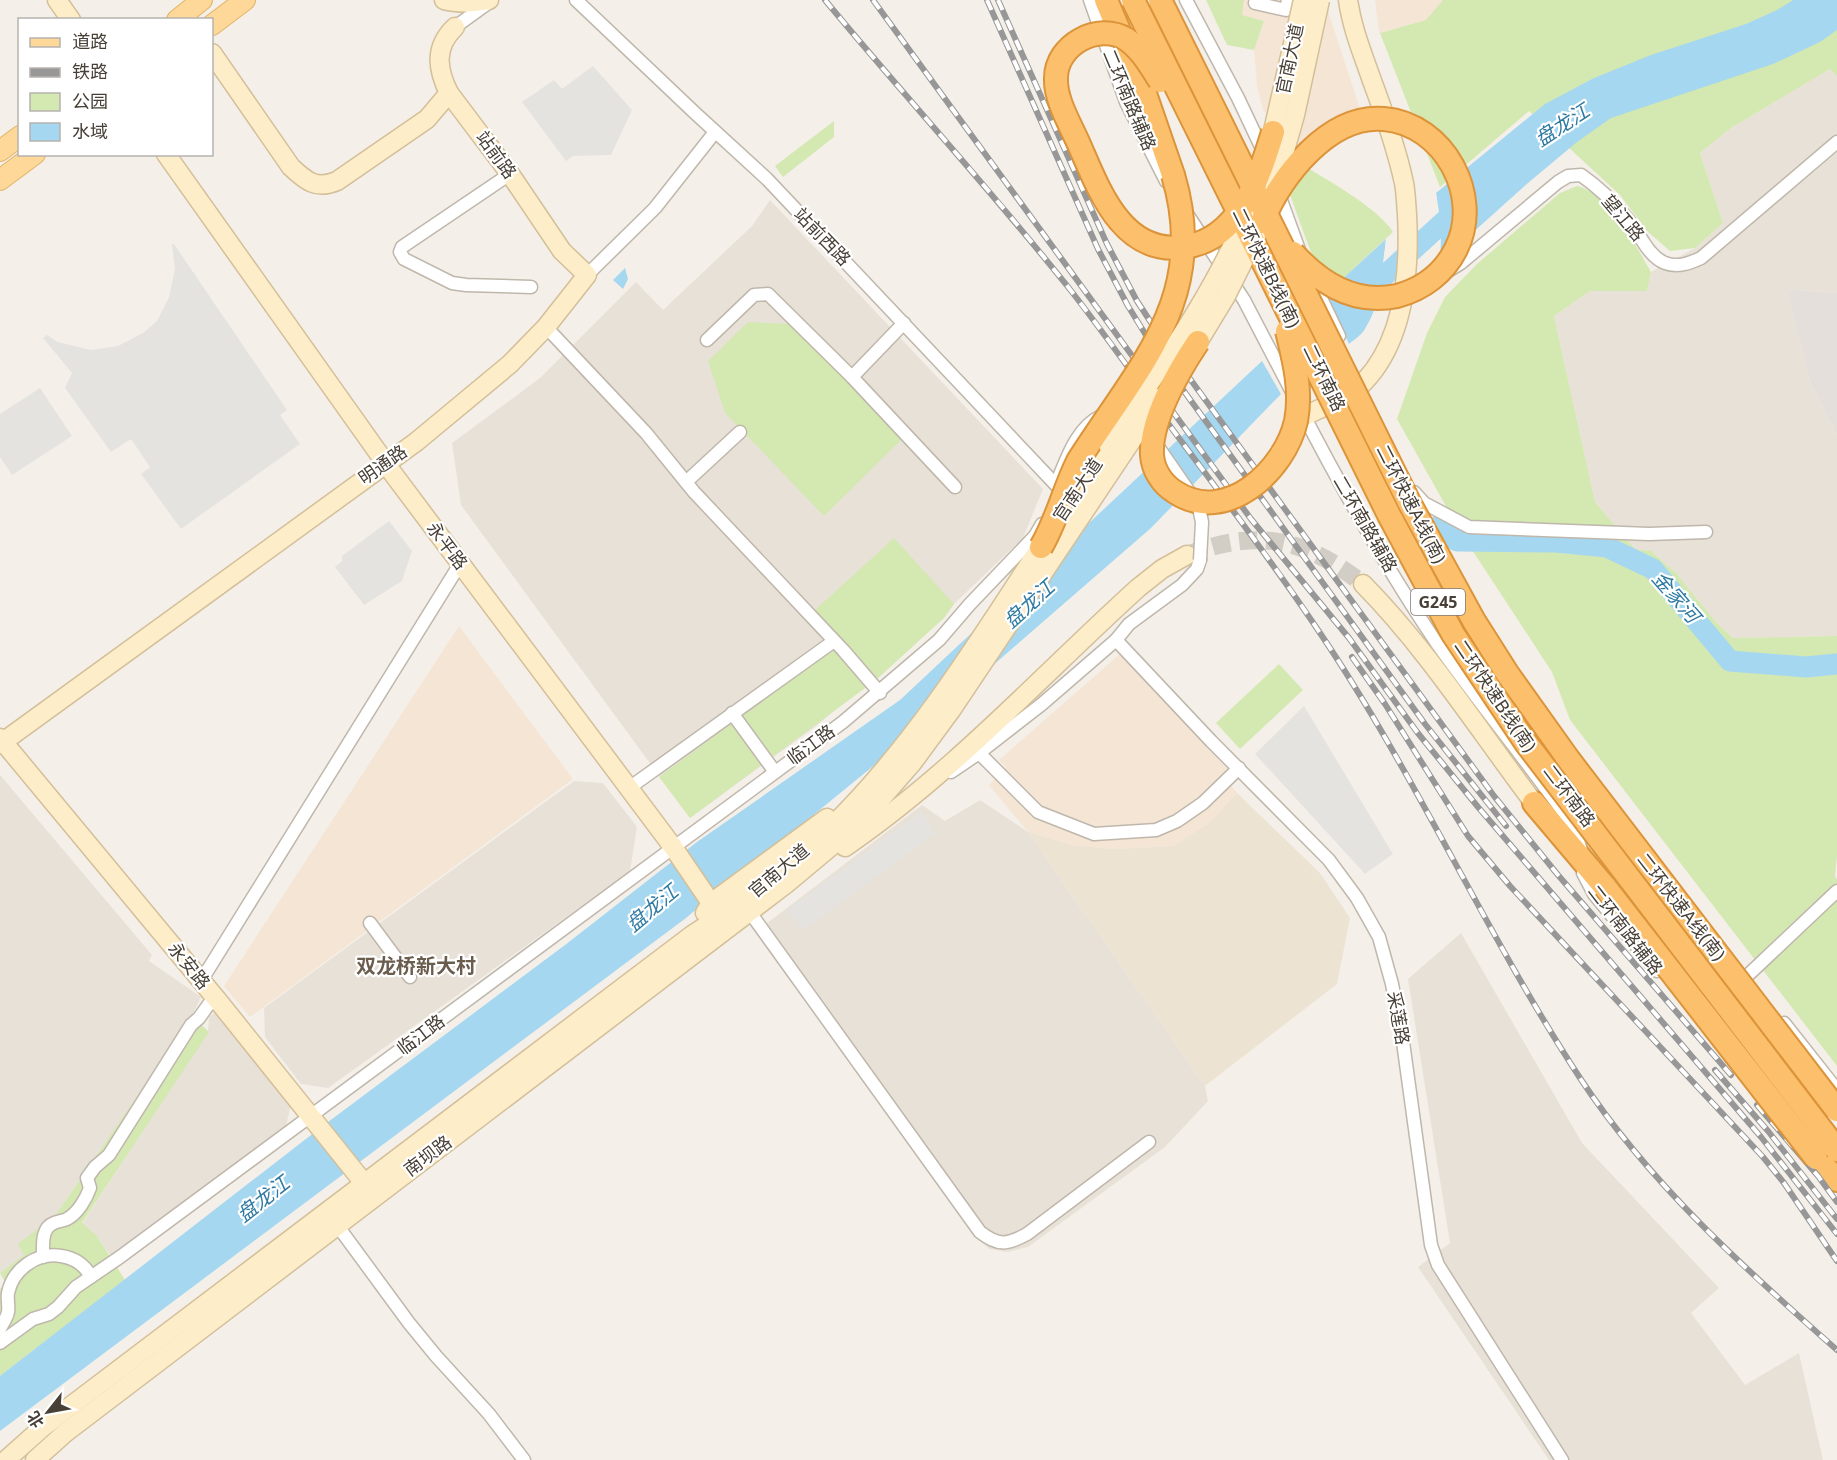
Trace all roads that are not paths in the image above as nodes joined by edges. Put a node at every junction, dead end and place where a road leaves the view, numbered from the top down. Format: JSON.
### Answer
{"nodes":[{"id":1,"x":57,"y":0,"type":"edge"},
{"id":2,"x":202,"y":0,"type":"edge"},
{"id":3,"x":246,"y":0,"type":"edge"},
{"id":4,"x":444,"y":0,"type":"edge"},
{"id":5,"x":490,"y":0,"type":"edge"},
{"id":6,"x":576,"y":0,"type":"edge"},
{"id":7,"x":1090,"y":0,"type":"edge"},
{"id":8,"x":1106,"y":0,"type":"edge"},
{"id":9,"x":1135,"y":0,"type":"edge"},
{"id":10,"x":1158,"y":0,"type":"edge"},
{"id":11,"x":1167,"y":0,"type":"edge"},
{"id":12,"x":1186,"y":0,"type":"edge"},
{"id":13,"x":1256,"y":0,"type":"edge"},
{"id":14,"x":1288,"y":0,"type":"edge"},
{"id":15,"x":1302,"y":0,"type":"edge"},
{"id":16,"x":1320,"y":0,"type":"edge"},
{"id":17,"x":1348,"y":0,"type":"edge"},
{"id":18,"x":69,"y":18,"type":"edge"},
{"id":19,"x":180,"y":18,"type":"edge"},
{"id":20,"x":213,"y":24,"type":"edge"},
{"id":21,"x":455,"y":27,"type":"joint"},
{"id":22,"x":1294,"y":41,"type":"joint"},
{"id":23,"x":213,"y":54,"type":"edge"},
{"id":24,"x":1195,"y":70,"type":"junction"},
{"id":25,"x":449,"y":93,"type":"junction"},
{"id":26,"x":715,"y":132,"type":"junction"},
{"id":27,"x":1273,"y":132,"type":"junction"},
{"id":28,"x":18,"y":138,"type":"edge"},
{"id":29,"x":1837,"y":141,"type":"edge"},
{"id":30,"x":0,"y":151,"type":"edge"},
{"id":31,"x":32,"y":156,"type":"edge"},
{"id":32,"x":167,"y":156,"type":"edge"},
{"id":33,"x":510,"y":174,"type":"junction"},
{"id":34,"x":0,"y":180,"type":"edge"},
{"id":35,"x":1224,"y":184,"type":"junction"},
{"id":36,"x":1261,"y":204,"type":"junction"},
{"id":37,"x":1255,"y":241,"type":"junction"},
{"id":38,"x":587,"y":275,"type":"junction"},
{"id":39,"x":531,"y":287,"type":"dead end"},
{"id":40,"x":1403,"y":294,"type":"junction"},
{"id":41,"x":904,"y":323,"type":"junction"},
{"id":42,"x":546,"y":327,"type":"junction"},
{"id":43,"x":706,"y":340,"type":"dead end"},
{"id":44,"x":1198,"y":342,"type":"junction"},
{"id":45,"x":852,"y":376,"type":"junction"},
{"id":46,"x":1349,"y":392,"type":"junction"},
{"id":47,"x":1305,"y":416,"type":"junction"},
{"id":48,"x":740,"y":432,"type":"dead end"},
{"id":49,"x":386,"y":463,"type":"junction"},
{"id":50,"x":686,"y":482,"type":"junction"},
{"id":51,"x":1056,"y":485,"type":"junction"},
{"id":52,"x":955,"y":487,"type":"dead end"},
{"id":53,"x":1414,"y":492,"type":"junction"},
{"id":54,"x":1706,"y":532,"type":"dead end"},
{"id":55,"x":1041,"y":547,"type":"junction"},
{"id":56,"x":1193,"y":557,"type":"junction"},
{"id":57,"x":460,"y":564,"type":"junction"},
{"id":58,"x":1363,"y":584,"type":"tunnel mouth"},
{"id":59,"x":1116,"y":640,"type":"junction"},
{"id":60,"x":834,"y":641,"type":"junction"},
{"id":61,"x":880,"y":693,"type":"junction"},
{"id":62,"x":732,"y":713,"type":"junction"},
{"id":63,"x":1,"y":741,"type":"edge"},
{"id":64,"x":979,"y":753,"type":"junction"},
{"id":65,"x":1239,"y":768,"type":"junction"},
{"id":66,"x":775,"y":772,"type":"junction"},
{"id":67,"x":629,"y":788,"type":"junction"},
{"id":68,"x":922,"y":789,"type":"junction"},
{"id":69,"x":1534,"y":803,"type":"joint"},
{"id":70,"x":860,"y":809,"type":"junction"},
{"id":71,"x":676,"y":851,"type":"junction"},
{"id":72,"x":823,"y":854,"type":"joint"},
{"id":73,"x":1581,"y":858,"type":"junction"},
{"id":74,"x":1837,"y":891,"type":"edge"},
{"id":75,"x":710,"y":901,"type":"junction"},
{"id":76,"x":741,"y":910,"type":"junction"},
{"id":77,"x":370,"y":922,"type":"dead end"},
{"id":78,"x":692,"y":935,"type":"junction"},
{"id":79,"x":1747,"y":976,"type":"junction"},
{"id":80,"x":410,"y":977,"type":"dead end"},
{"id":81,"x":201,"y":981,"type":"junction"},
{"id":82,"x":214,"y":997,"type":"junction"},
{"id":83,"x":1837,"y":1090,"type":"edge"},
{"id":84,"x":1837,"y":1110,"type":"edge"},
{"id":85,"x":1837,"y":1116,"type":"edge"},
{"id":86,"x":316,"y":1122,"type":"junction"},
{"id":87,"x":1149,"y":1142,"type":"dead end"},
{"id":88,"x":1837,"y":1145,"type":"edge"},
{"id":89,"x":1837,"y":1150,"type":"edge"},
{"id":90,"x":1837,"y":1174,"type":"edge"},
{"id":91,"x":1837,"y":1180,"type":"edge"},
{"id":92,"x":364,"y":1184,"type":"junction"},
{"id":93,"x":336,"y":1226,"type":"junction"},
{"id":94,"x":43,"y":1257,"type":"junction"},
{"id":95,"x":91,"y":1277,"type":"junction"},
{"id":96,"x":0,"y":1329,"type":"edge"},
{"id":97,"x":0,"y":1343,"type":"edge"},
{"id":98,"x":6,"y":1460,"type":"edge"},
{"id":99,"x":35,"y":1460,"type":"edge"},
{"id":100,"x":524,"y":1460,"type":"edge"},
{"id":101,"x":1562,"y":1460,"type":"edge"}],
"edges":[{"from":1,"to":18,"type":"main road"},
{"from":2,"to":19,"type":"main road"},
{"from":3,"to":20,"type":"main road"},
{"from":4,"to":5,"type":"main road"},
{"from":5,"to":21,"type":"street"},
{"from":6,"to":26,"type":"street","name":"站前西路"},
{"from":7,"to":47,"type":"street","name":"二环南路辅路"},
{"from":8,"to":55,"type":"highway","bridge":true},
{"from":9,"to":35,"type":"highway","name":"二环快速B线(南)","bridge":true},
{"from":9,"to":46,"type":"main road","name":"二环南路","number":"G245"},
{"from":10,"to":24,"type":"highway","name":"二环快速A线(南)","bridge":true},
{"from":10,"to":46,"type":"main road","name":"二环南路","number":"G245"},
{"from":11,"to":24,"type":"highway","bridge":true},
{"from":12,"to":46,"type":"street"},
{"from":13,"to":14,"type":"street"},
{"from":15,"to":22,"type":"highway","bridge":true},
{"from":16,"to":37,"type":"main road","name":"官南大道","bridge":true},
{"from":17,"to":40,"type":"main road"},
{"from":21,"to":25,"type":"main road","name":"站前路"},
{"from":22,"to":27,"type":"main road","name":"官南大道","bridge":true},
{"from":23,"to":25,"type":"main road"},
{"from":24,"to":36,"type":"highway","name":"二环快速A线(南)","bridge":true},
{"from":25,"to":33,"type":"main road","name":"站前路"},
{"from":26,"to":38,"type":"street","name":"明通路"},
{"from":26,"to":41,"type":"street","name":"站前西路"},
{"from":27,"to":35,"type":"highway","bridge":true},
{"from":27,"to":55,"type":"main road","name":"官南大道","bridge":true},
{"from":28,"to":30,"type":"main road"},
{"from":29,"to":40,"type":"street","name":"望江路"},
{"from":31,"to":34,"type":"main road"},
{"from":32,"to":49,"type":"main road","name":"永平路"},
{"from":33,"to":38,"type":"main road","name":"站前路"},
{"from":33,"to":39,"type":"street"},
{"from":35,"to":37,"type":"highway","name":"二环快速B线(南)","bridge":true},
{"from":36,"to":37,"type":"highway","bridge":true},
{"from":36,"to":84,"type":"highway","name":"二环快速A线(南)","bridge":true},
{"from":37,"to":44,"type":"main road","name":"官南大道","bridge":true},
{"from":37,"to":44,"type":"highway","bridge":true},
{"from":37,"to":89,"type":"highway","name":"二环快速B线(南)","bridge":true},
{"from":38,"to":42,"type":"main road","name":"明通路"},
{"from":40,"to":46,"type":"main road"},
{"from":41,"to":45,"type":"street"},
{"from":41,"to":51,"type":"street","name":"站前西路"},
{"from":42,"to":49,"type":"main road","name":"明通路"},
{"from":42,"to":50,"type":"street"},
{"from":43,"to":45,"type":"street"},
{"from":44,"to":70,"type":"main road","name":"官南大道","bridge":true},
{"from":45,"to":52,"type":"street"},
{"from":46,"to":47,"type":"main road"},
{"from":46,"to":53,"type":"street"},
{"from":46,"to":85,"type":"main road","name":"二环南路","number":"G245"},
{"from":46,"to":88,"type":"main road","name":"二环南路","number":"G245"},
{"from":47,"to":73,"type":"street","name":"二环南路辅路"},
{"from":48,"to":50,"type":"street"},
{"from":49,"to":57,"type":"main road","name":"永平路"},
{"from":49,"to":63,"type":"main road","name":"明通路"},
{"from":50,"to":60,"type":"street"},
{"from":51,"to":56,"type":"street","name":"临江路","bridge":true},
{"from":51,"to":61,"type":"street","name":"临江路"},
{"from":53,"to":54,"type":"street"},
{"from":53,"to":79,"type":"street"},
{"from":55,"to":70,"type":"main road","name":"官南大道"},
{"from":56,"to":59,"type":"street"},
{"from":56,"to":68,"type":"main road"},
{"from":57,"to":67,"type":"main road","name":"永平路"},
{"from":57,"to":81,"type":"street"},
{"from":58,"to":69,"type":"main road"},
{"from":59,"to":64,"type":"street"},
{"from":59,"to":65,"type":"street","name":"采莲路"},
{"from":60,"to":61,"type":"street"},
{"from":60,"to":62,"type":"street"},
{"from":61,"to":66,"type":"street","name":"临江路"},
{"from":62,"to":66,"type":"street"},
{"from":62,"to":67,"type":"street"},
{"from":63,"to":81,"type":"main road","name":"永安路"},
{"from":64,"to":65,"type":"street"},
{"from":64,"to":68,"type":"street"},
{"from":65,"to":101,"type":"street","name":"采莲路"},
{"from":66,"to":71,"type":"street","name":"临江路"},
{"from":67,"to":71,"type":"main road","name":"永平路"},
{"from":68,"to":76,"type":"main road"},
{"from":69,"to":73,"type":"highway"},
{"from":70,"to":72,"type":"main road","name":"官南大道"},
{"from":70,"to":75,"type":"main road"},
{"from":70,"to":76,"type":"main road","name":"官南大道"},
{"from":71,"to":75,"type":"main road","name":"永平路"},
{"from":71,"to":86,"type":"street","name":"临江路"},
{"from":72,"to":76,"type":"main road","name":"南坝路"},
{"from":73,"to":90,"type":"street","name":"二环南路辅路"},
{"from":73,"to":91,"type":"highway","bridge":true},
{"from":74,"to":79,"type":"street"},
{"from":75,"to":78,"type":"main road"},
{"from":76,"to":78,"type":"main road","name":"南坝路"},
{"from":76,"to":87,"type":"street"},
{"from":76,"to":92,"type":"main road","name":"南坝路"},
{"from":77,"to":80,"type":"street"},
{"from":78,"to":92,"type":"main road","name":"南坝路"},
{"from":79,"to":83,"type":"street"},
{"from":81,"to":82,"type":"main road","name":"永安路"},
{"from":82,"to":86,"type":"main road","name":"永安路"},
{"from":82,"to":94,"type":"street"},
{"from":86,"to":92,"type":"main road","name":"永安路"},
{"from":86,"to":95,"type":"street","name":"临江路"},
{"from":92,"to":93,"type":"main road","name":"南坝路"},
{"from":92,"to":98,"type":"main road","name":"南坝路"},
{"from":93,"to":99,"type":"main road","name":"南坝路"},
{"from":93,"to":100,"type":"street"},
{"from":94,"to":95,"type":"street"},
{"from":94,"to":96,"type":"street"},
{"from":95,"to":97,"type":"street","name":"临江路"}]}
